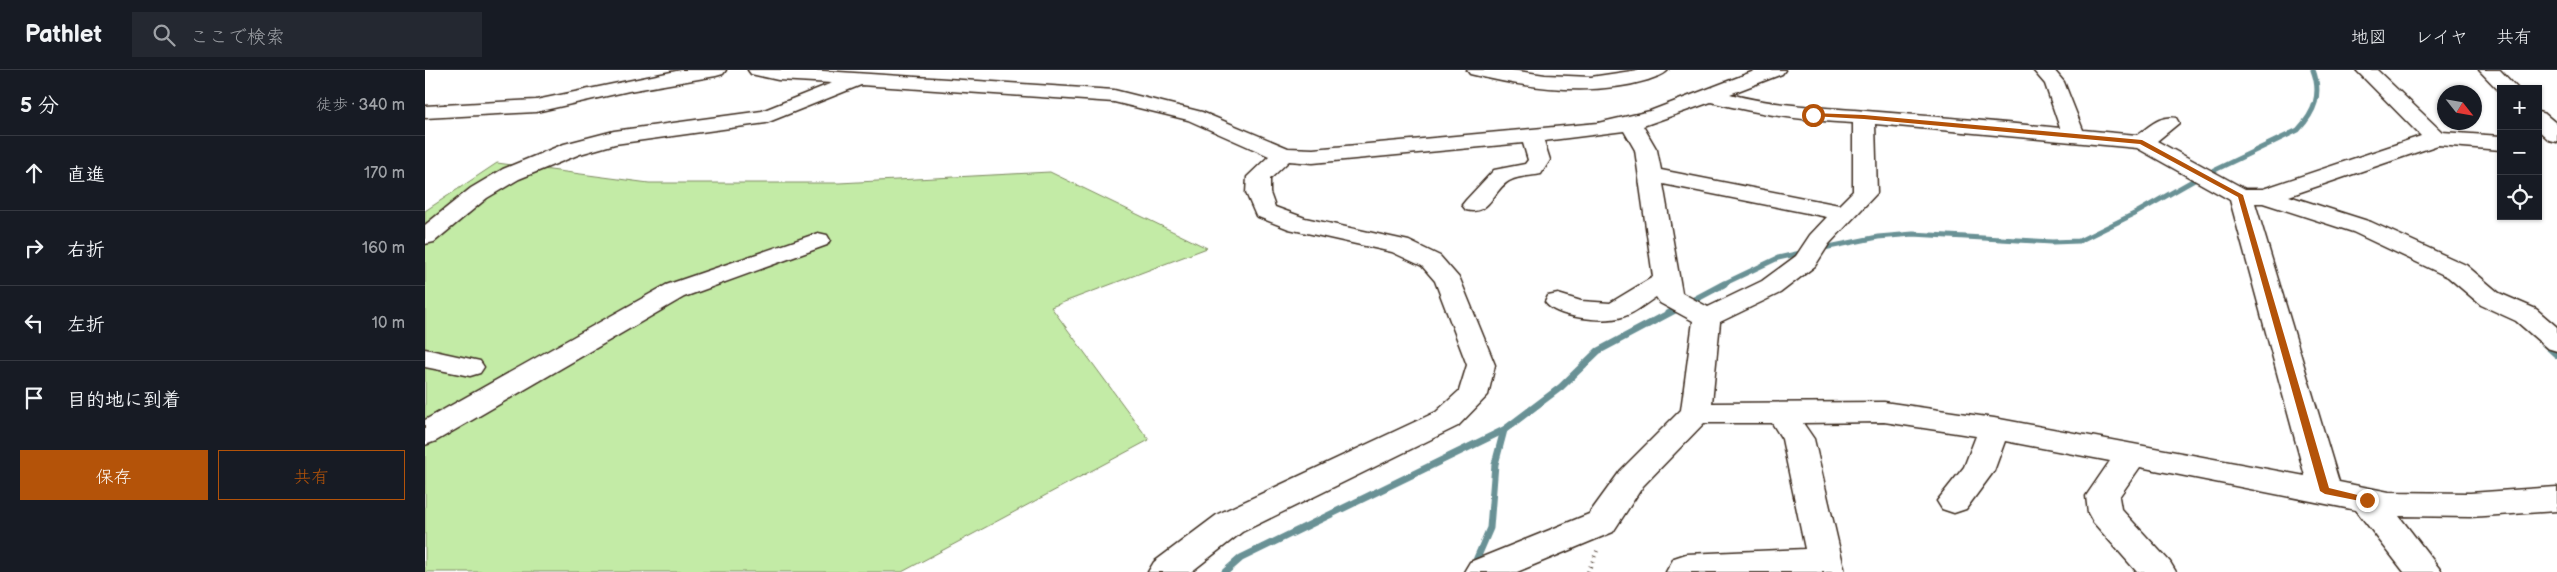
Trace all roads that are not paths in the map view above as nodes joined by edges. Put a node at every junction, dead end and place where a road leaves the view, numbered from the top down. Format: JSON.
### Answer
{"nodes":[{"id":1,"x":716,"y":70,"type":"edge"},
{"id":2,"x":758,"y":70,"type":"edge"},
{"id":3,"x":882,"y":70,"type":"edge"},
{"id":4,"x":1477,"y":70,"type":"edge"},
{"id":5,"x":1658,"y":70,"type":"edge"},
{"id":6,"x":1775,"y":70,"type":"edge"},
{"id":7,"x":2043,"y":70,"type":"edge"},
{"id":8,"x":2366,"y":70,"type":"edge"},
{"id":9,"x":2489,"y":70,"type":"edge"},
{"id":10,"x":858,"y":80,"type":"junction"},
{"id":11,"x":2504,"y":85,"type":"edge"},
{"id":12,"x":1709,"y":95,"type":"junction"},
{"id":13,"x":425,"y":112,"type":"edge"},
{"id":14,"x":1864,"y":117,"type":"junction"},
{"id":15,"x":2542,"y":121,"type":"edge"},
{"id":16,"x":1630,"y":123,"type":"junction"},
{"id":17,"x":2168,"y":123,"type":"dead end"},
{"id":18,"x":2557,"y":134,"type":"edge"},
{"id":19,"x":1532,"y":135,"type":"junction"},
{"id":20,"x":2074,"y":136,"type":"junction"},
{"id":21,"x":2436,"y":138,"type":"junction"},
{"id":22,"x":2142,"y":142,"type":"junction"},
{"id":23,"x":2497,"y":143,"type":"edge"},
{"id":24,"x":2542,"y":146,"type":"edge"},
{"id":25,"x":2557,"y":148,"type":"edge"},
{"id":26,"x":1284,"y":154,"type":"junction"},
{"id":27,"x":1651,"y":175,"type":"junction"},
{"id":28,"x":2253,"y":196,"type":"junction"},
{"id":29,"x":1473,"y":205,"type":"dead end"},
{"id":30,"x":1846,"y":214,"type":"junction"},
{"id":31,"x":425,"y":237,"type":"edge"},
{"id":32,"x":818,"y":240,"type":"dead end"},
{"id":33,"x":1667,"y":289,"type":"junction"},
{"id":34,"x":1558,"y":302,"type":"dead end"},
{"id":35,"x":1707,"y":318,"type":"junction"},
{"id":36,"x":2557,"y":342,"type":"edge"},
{"id":37,"x":425,"y":358,"type":"edge"},
{"id":38,"x":470,"y":367,"type":"dead end"},
{"id":39,"x":1780,"y":411,"type":"junction"},
{"id":40,"x":1696,"y":413,"type":"junction"},
{"id":41,"x":1994,"y":428,"type":"junction"},
{"id":42,"x":425,"y":434,"type":"edge"},
{"id":43,"x":2131,"y":456,"type":"junction"},
{"id":44,"x":2325,"y":491,"type":"junction"},
{"id":45,"x":2367,"y":500,"type":"junction"},
{"id":46,"x":2557,"y":500,"type":"edge"},
{"id":47,"x":1954,"y":501,"type":"dead end"},
{"id":48,"x":1826,"y":567,"type":"edge"},
{"id":49,"x":1486,"y":571,"type":"edge"},
{"id":50,"x":1166,"y":572,"type":"edge"},
{"id":51,"x":1684,"y":572,"type":"edge"},
{"id":52,"x":2157,"y":572,"type":"edge"},
{"id":53,"x":2424,"y":572,"type":"edge"}],
"edges":[{"from":1,"to":13,"type":"street"},
{"from":2,"to":10,"type":"street"},
{"from":3,"to":10,"type":"street"},
{"from":4,"to":5,"type":"street"},
{"from":6,"to":12,"type":"street"},
{"from":7,"to":20,"type":"street"},
{"from":8,"to":21,"type":"street"},
{"from":9,"to":11,"type":"street"},
{"from":10,"to":26,"type":"street"},
{"from":10,"to":31,"type":"street"},
{"from":12,"to":14,"type":"street"},
{"from":12,"to":16,"type":"street"},
{"from":14,"to":20,"type":"street"},
{"from":14,"to":30,"type":"street"},
{"from":15,"to":18,"type":"street"},
{"from":16,"to":19,"type":"street"},
{"from":16,"to":27,"type":"street"},
{"from":17,"to":22,"type":"street"},
{"from":19,"to":26,"type":"street"},
{"from":19,"to":29,"type":"street"},
{"from":20,"to":22,"type":"street"},
{"from":21,"to":23,"type":"street"},
{"from":21,"to":28,"type":"street"},
{"from":22,"to":28,"type":"street"},
{"from":24,"to":25,"type":"street"},
{"from":26,"to":50,"type":"street"},
{"from":27,"to":30,"type":"street"},
{"from":27,"to":33,"type":"street"},
{"from":28,"to":36,"type":"street"},
{"from":28,"to":44,"type":"street"},
{"from":30,"to":35,"type":"street"},
{"from":32,"to":42,"type":"street"},
{"from":33,"to":34,"type":"street"},
{"from":33,"to":35,"type":"street"},
{"from":35,"to":40,"type":"street"},
{"from":37,"to":38,"type":"street"},
{"from":39,"to":40,"type":"street"},
{"from":39,"to":41,"type":"street"},
{"from":39,"to":48,"type":"street"},
{"from":40,"to":49,"type":"street"},
{"from":41,"to":43,"type":"street"},
{"from":41,"to":47,"type":"street"},
{"from":43,"to":44,"type":"street"},
{"from":43,"to":52,"type":"street"},
{"from":44,"to":45,"type":"street"},
{"from":45,"to":46,"type":"street"},
{"from":45,"to":53,"type":"street"},
{"from":48,"to":51,"type":"street"}]}
